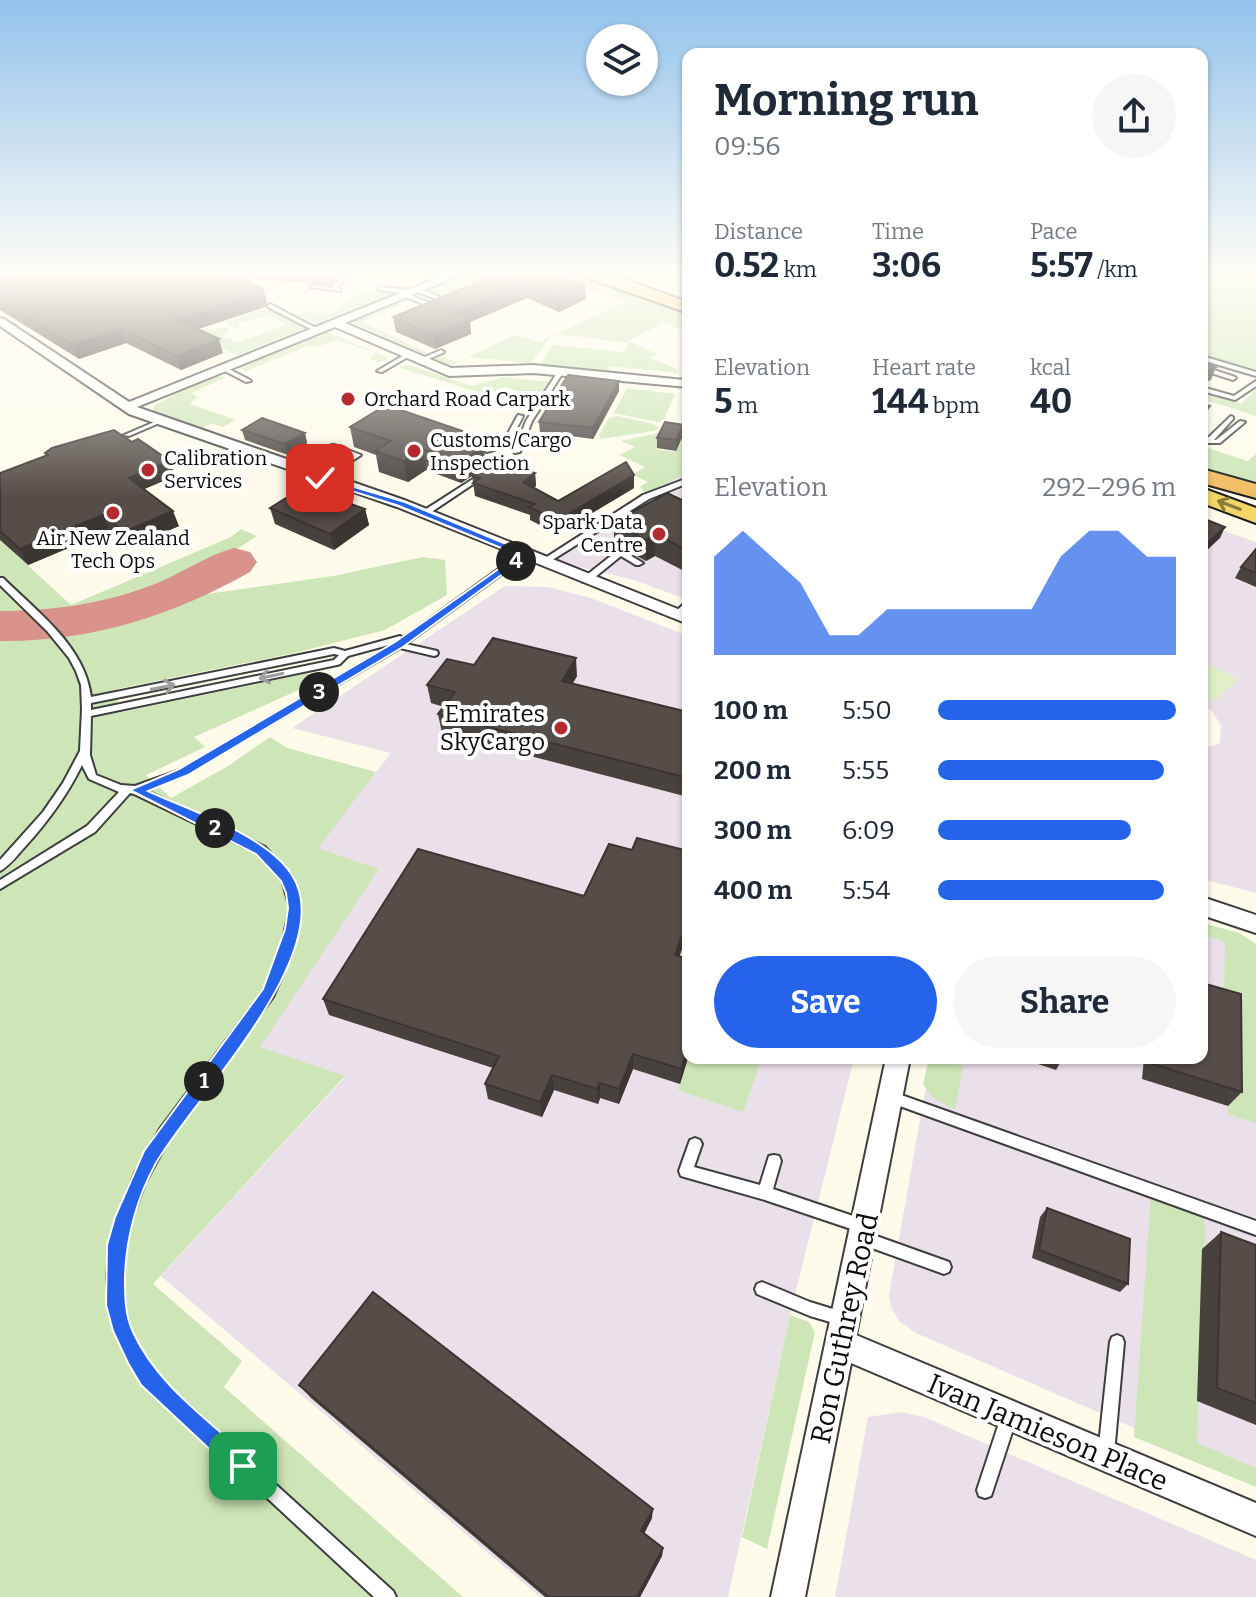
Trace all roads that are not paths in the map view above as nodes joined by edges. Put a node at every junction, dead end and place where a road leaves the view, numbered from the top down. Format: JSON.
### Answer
{"nodes":[{"id":1,"x":43,"y":348,"type":"edge"},
{"id":2,"x":271,"y":348,"type":"edge"},
{"id":3,"x":388,"y":348,"type":"edge"},
{"id":4,"x":441,"y":352,"type":"dead end"},
{"id":5,"x":413,"y":359,"type":"junction"},
{"id":6,"x":1208,"y":360,"type":"edge"},
{"id":7,"x":221,"y":367,"type":"junction"},
{"id":8,"x":1208,"y":370,"type":"edge"},
{"id":9,"x":380,"y":371,"type":"dead end"},
{"id":10,"x":561,"y":371,"type":"junction"},
{"id":11,"x":1256,"y":374,"type":"edge"},
{"id":12,"x":1233,"y":378,"type":"dead end"},
{"id":13,"x":682,"y":379,"type":"edge"},
{"id":14,"x":248,"y":381,"type":"dead end"},
{"id":15,"x":1256,"y":383,"type":"edge"},
{"id":16,"x":1208,"y":391,"type":"edge"},
{"id":17,"x":127,"y":407,"type":"junction"},
{"id":18,"x":520,"y":416,"type":"dead end"},
{"id":19,"x":1231,"y":418,"type":"dead end"},
{"id":20,"x":161,"y":421,"type":"junction"},
{"id":21,"x":1242,"y":422,"type":"dead end"},
{"id":22,"x":127,"y":435,"type":"edge"},
{"id":23,"x":1208,"y":440,"type":"edge"},
{"id":24,"x":1208,"y":441,"type":"edge"},
{"id":25,"x":333,"y":446,"type":"dead end"},
{"id":26,"x":488,"y":451,"type":"dead end"},
{"id":27,"x":517,"y":452,"type":"dead end"},
{"id":28,"x":250,"y":453,"type":"junction"},
{"id":29,"x":503,"y":462,"type":"edge"},
{"id":30,"x":223,"y":465,"type":"dead end"},
{"id":31,"x":320,"y":478,"type":"junction"},
{"id":32,"x":1208,"y":478,"type":"edge"},
{"id":33,"x":682,"y":482,"type":"edge"},
{"id":34,"x":1256,"y":492,"type":"edge"},
{"id":35,"x":1208,"y":497,"type":"edge"},
{"id":36,"x":424,"y":513,"type":"junction"},
{"id":37,"x":1256,"y":516,"type":"edge"},
{"id":38,"x":525,"y":554,"type":"junction"},
{"id":39,"x":543,"y":562,"type":"junction"},
{"id":40,"x":639,"y":563,"type":"dead end"},
{"id":41,"x":0,"y":580,"type":"edge"},
{"id":42,"x":586,"y":580,"type":"junction"},
{"id":43,"x":682,"y":612,"type":"edge"},
{"id":44,"x":417,"y":633,"type":"junction"},
{"id":45,"x":399,"y":645,"type":"junction"},
{"id":46,"x":434,"y":653,"type":"dead end"},
{"id":47,"x":345,"y":654,"type":"junction"},
{"id":48,"x":86,"y":701,"type":"junction"},
{"id":49,"x":86,"y":714,"type":"junction"},
{"id":50,"x":84,"y":753,"type":"junction"},
{"id":51,"x":131,"y":790,"type":"junction"},
{"id":52,"x":0,"y":867,"type":"edge"},
{"id":53,"x":0,"y":885,"type":"edge"},
{"id":54,"x":1208,"y":908,"type":"edge"},
{"id":55,"x":1256,"y":924,"type":"edge"},
{"id":56,"x":897,"y":1064,"type":"edge"},
{"id":57,"x":890,"y":1097,"type":"junction"},
{"id":58,"x":695,"y":1144,"type":"dead end"},
{"id":59,"x":774,"y":1161,"type":"dead end"},
{"id":60,"x":765,"y":1193,"type":"junction"},
{"id":61,"x":1256,"y":1228,"type":"edge"},
{"id":62,"x":863,"y":1232,"type":"junction"},
{"id":63,"x":944,"y":1267,"type":"dead end"},
{"id":64,"x":762,"y":1289,"type":"dead end"},
{"id":65,"x":843,"y":1331,"type":"junction"},
{"id":66,"x":1117,"y":1342,"type":"dead end"},
{"id":67,"x":1010,"y":1415,"type":"junction"},
{"id":68,"x":1106,"y":1456,"type":"junction"},
{"id":69,"x":985,"y":1490,"type":"dead end"},
{"id":70,"x":1256,"y":1520,"type":"edge"},
{"id":71,"x":387,"y":1597,"type":"edge"},
{"id":72,"x":788,"y":1597,"type":"edge"}],
"edges":[{"from":1,"to":17,"type":"street"},
{"from":2,"to":7,"type":"street"},
{"from":3,"to":5,"type":"street"},
{"from":4,"to":5,"type":"lane"},
{"from":5,"to":9,"type":"lane"},
{"from":5,"to":10,"type":"street"},
{"from":6,"to":11,"type":"lane"},
{"from":7,"to":14,"type":"lane"},
{"from":7,"to":17,"type":"street"},
{"from":8,"to":12,"type":"lane"},
{"from":10,"to":13,"type":"street"},
{"from":10,"to":27,"type":"lane"},
{"from":15,"to":16,"type":"lane"},
{"from":17,"to":20,"type":"street"},
{"from":18,"to":26,"type":"lane"},
{"from":19,"to":23,"type":"lane"},
{"from":20,"to":22,"type":"lane"},
{"from":20,"to":28,"type":"street"},
{"from":21,"to":24,"type":"lane"},
{"from":25,"to":31,"type":"lane"},
{"from":28,"to":30,"type":"lane"},
{"from":28,"to":31,"type":"street"},
{"from":29,"to":36,"type":"lane"},
{"from":31,"to":36,"type":"street"},
{"from":32,"to":34,"type":"main road"},
{"from":33,"to":39,"type":"lane"},
{"from":37,"to":35,"type":"main road","one_way":true},
{"from":36,"to":38,"type":"street"},
{"from":38,"to":39,"type":"street"},
{"from":38,"to":44,"type":"lane"},
{"from":39,"to":42,"type":"street"},
{"from":40,"to":42,"type":"lane"},
{"from":41,"to":48,"type":"lane"},
{"from":42,"to":43,"type":"street"},
{"from":44,"to":45,"type":"lane"},
{"from":44,"to":47,"type":"lane"},
{"from":45,"to":46,"type":"lane"},
{"from":45,"to":51,"type":"lane"},
{"from":48,"to":47,"type":"lane","one_way":true},
{"from":47,"to":49,"type":"lane","one_way":true},
{"from":48,"to":49,"type":"lane"},
{"from":49,"to":50,"type":"lane"},
{"from":50,"to":51,"type":"lane"},
{"from":50,"to":52,"type":"lane"},
{"from":51,"to":53,"type":"lane"},
{"from":51,"to":71,"type":"lane"},
{"from":54,"to":55,"type":"street"},
{"from":56,"to":57,"type":"street","name":"Ron Guthrey Road"},
{"from":57,"to":61,"type":"lane"},
{"from":57,"to":62,"type":"street","name":"Ron Guthrey Road"},
{"from":58,"to":60,"type":"lane"},
{"from":59,"to":60,"type":"lane"},
{"from":60,"to":62,"type":"lane"},
{"from":62,"to":63,"type":"lane"},
{"from":62,"to":65,"type":"street","name":"Ron Guthrey Road"},
{"from":64,"to":65,"type":"lane"},
{"from":65,"to":67,"type":"street","name":"Ivan Jamieson Place"},
{"from":65,"to":72,"type":"street","name":"Ron Guthrey Road"},
{"from":66,"to":68,"type":"lane"},
{"from":67,"to":68,"type":"street","name":"Ivan Jamieson Place"},
{"from":67,"to":69,"type":"lane"},
{"from":68,"to":70,"type":"street","name":"Ivan Jamieson Place"}]}
